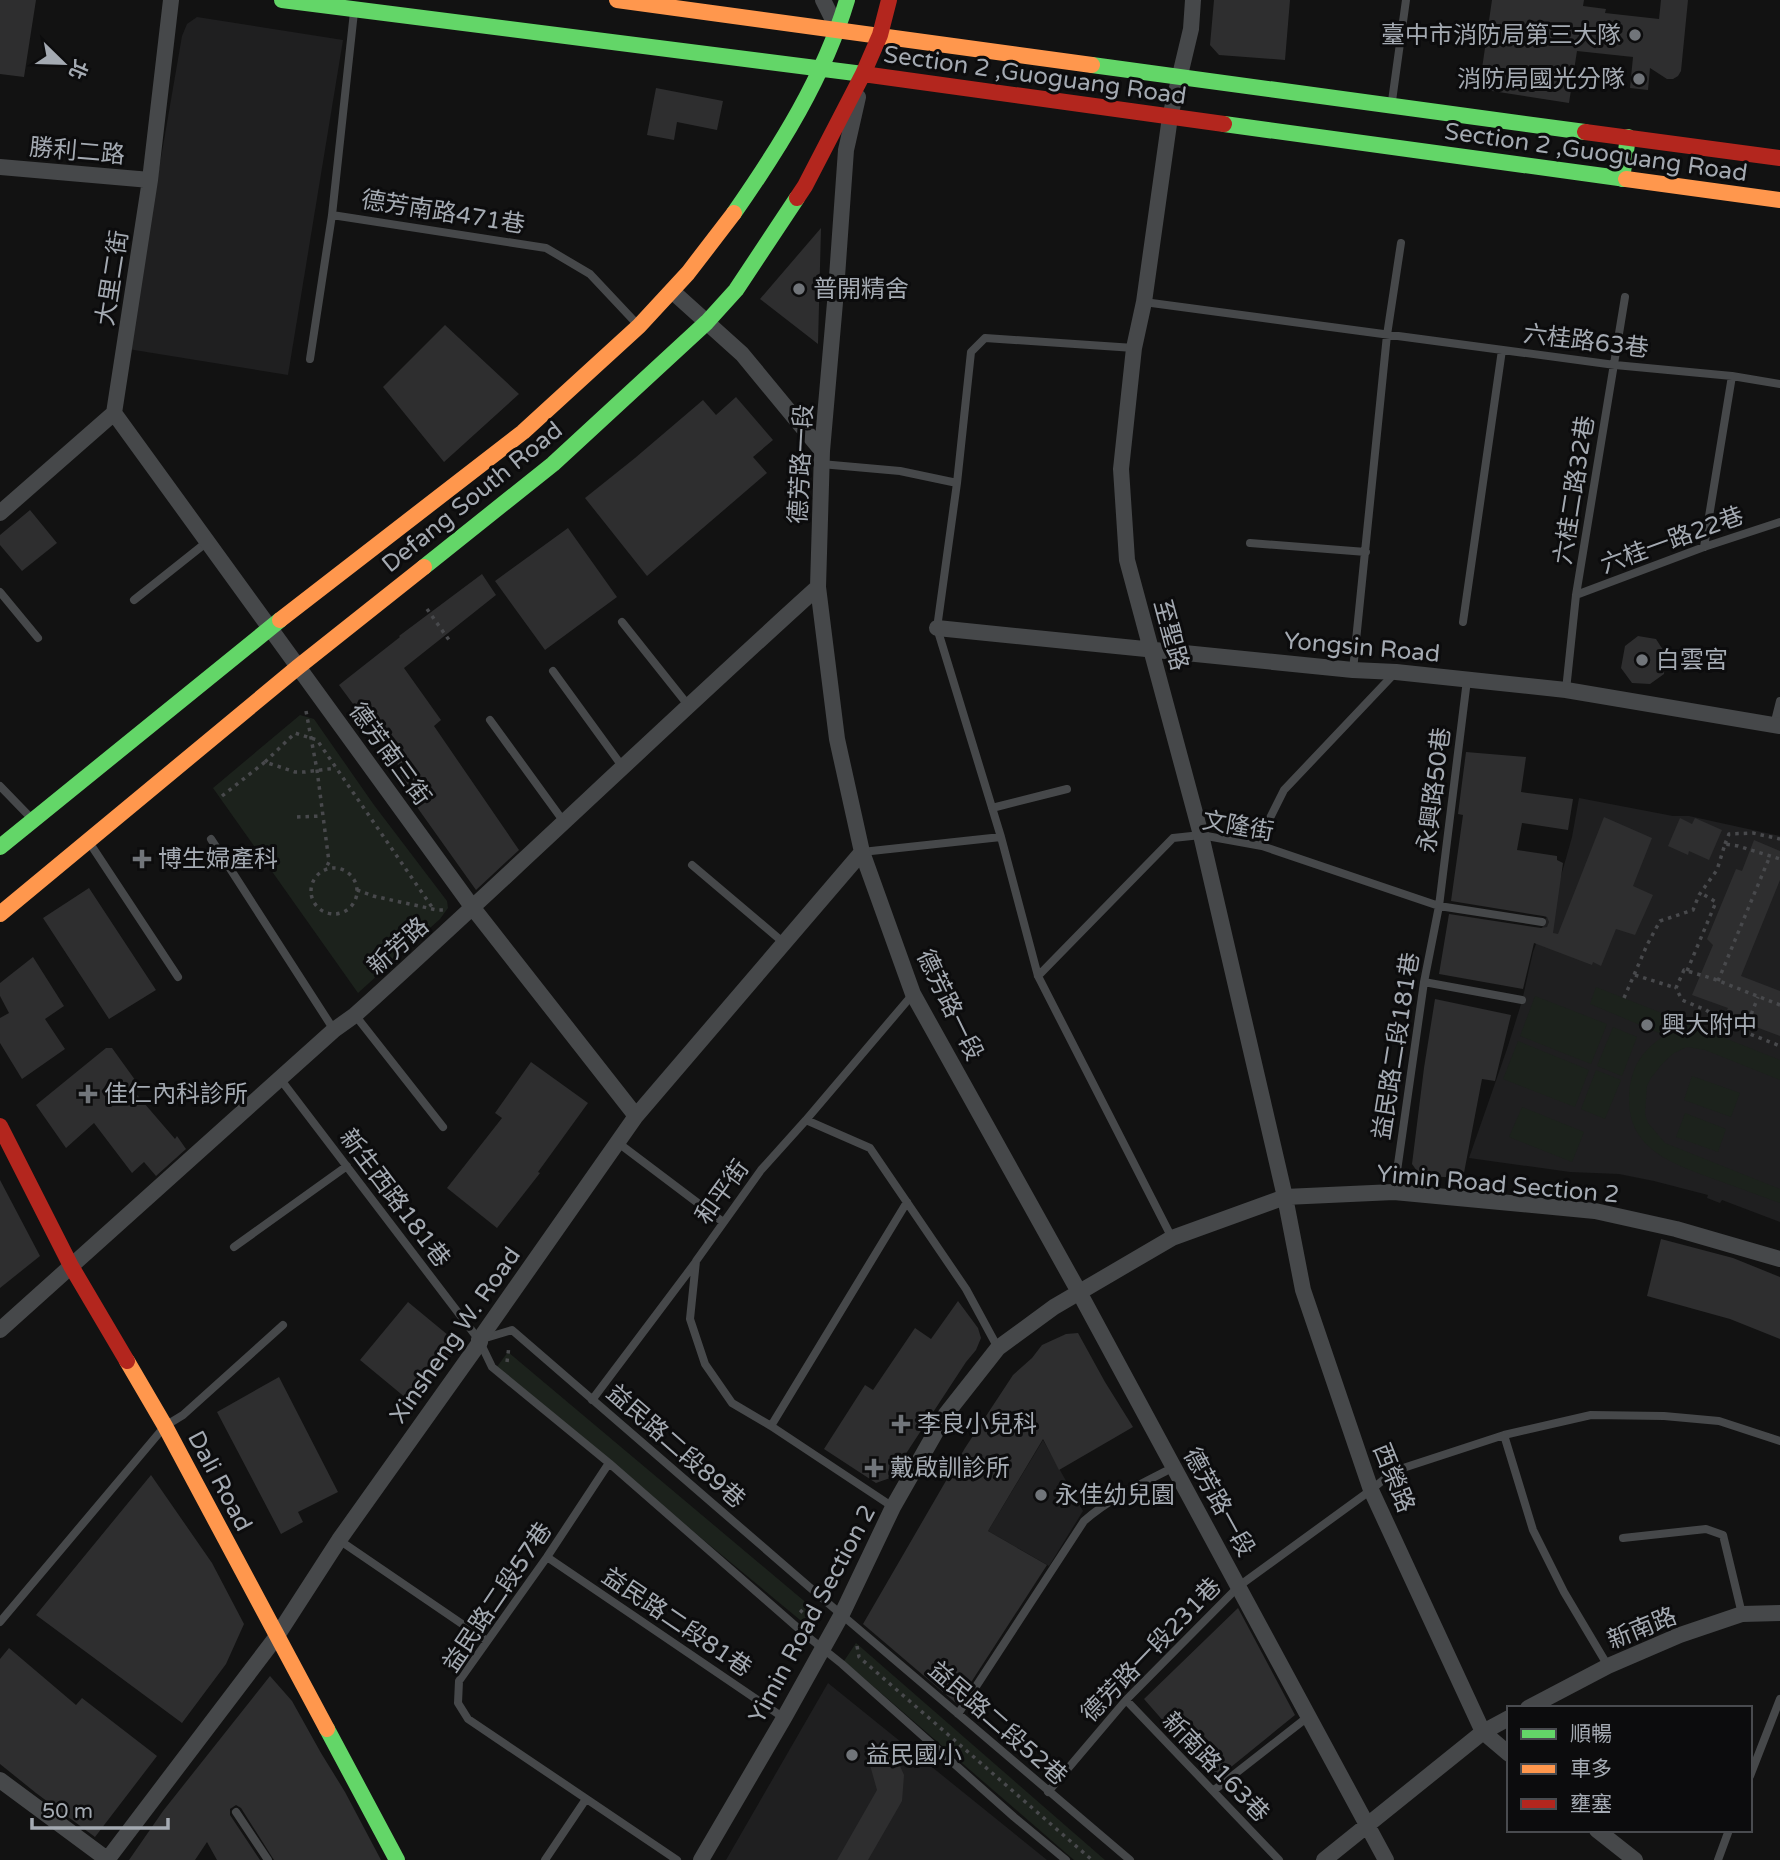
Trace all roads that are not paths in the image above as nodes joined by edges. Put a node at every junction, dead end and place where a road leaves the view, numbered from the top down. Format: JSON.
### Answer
{"nodes":[{"id":1,"x":171,"y":0,"type":"edge"},
{"id":2,"x":282,"y":0,"type":"edge"},
{"id":3,"x":617,"y":0,"type":"edge"},
{"id":4,"x":823,"y":0,"type":"edge"},
{"id":5,"x":847,"y":0,"type":"edge"},
{"id":6,"x":889,"y":0,"type":"edge"},
{"id":7,"x":1193,"y":0,"type":"edge"},
{"id":8,"x":1406,"y":0,"type":"edge"},
{"id":9,"x":354,"y":10,"type":"junction"},
{"id":10,"x":838,"y":30,"type":"junction"},
{"id":11,"x":880,"y":36,"type":"junction"},
{"id":12,"x":821,"y":68,"type":"junction"},
{"id":13,"x":863,"y":74,"type":"junction"},
{"id":14,"x":1178,"y":76,"type":"junction"},
{"id":15,"x":1391,"y":105,"type":"junction"},
{"id":16,"x":1170,"y":117,"type":"junction"},
{"id":17,"x":1628,"y":137,"type":"junction"},
{"id":18,"x":1780,"y":158,"type":"edge"},
{"id":19,"x":0,"y":167,"type":"edge"},
{"id":20,"x":1622,"y":179,"type":"junction"},
{"id":21,"x":150,"y":180,"type":"junction"},
{"id":22,"x":1780,"y":200,"type":"edge"},
{"id":23,"x":332,"y":215,"type":"junction"},
{"id":24,"x":1401,"y":243,"type":"dead end"},
{"id":25,"x":672,"y":291,"type":"junction"},
{"id":26,"x":1626,"y":297,"type":"dead end"},
{"id":27,"x":1144,"y":302,"type":"junction"},
{"id":28,"x":707,"y":323,"type":"junction"},
{"id":29,"x":639,"y":326,"type":"junction"},
{"id":30,"x":1387,"y":335,"type":"junction"},
{"id":31,"x":1134,"y":348,"type":"junction"},
{"id":32,"x":1503,"y":350,"type":"junction"},
{"id":33,"x":310,"y":359,"type":"dead end"},
{"id":34,"x":1615,"y":365,"type":"junction"},
{"id":35,"x":1732,"y":376,"type":"junction"},
{"id":36,"x":1780,"y":384,"type":"edge"},
{"id":37,"x":114,"y":413,"type":"junction"},
{"id":38,"x":821,"y":458,"type":"junction"},
{"id":39,"x":957,"y":482,"type":"junction"},
{"id":40,"x":0,"y":513,"type":"edge"},
{"id":41,"x":1780,"y":522,"type":"edge"},
{"id":42,"x":207,"y":542,"type":"junction"},
{"id":43,"x":1250,"y":543,"type":"dead end"},
{"id":44,"x":1704,"y":547,"type":"junction"},
{"id":45,"x":1366,"y":552,"type":"junction"},
{"id":46,"x":818,"y":587,"type":"junction"},
{"id":47,"x":0,"y":592,"type":"edge"},
{"id":48,"x":1576,"y":595,"type":"junction"},
{"id":49,"x":134,"y":600,"type":"dead end"},
{"id":50,"x":622,"y":622,"type":"dead end"},
{"id":51,"x":1463,"y":622,"type":"dead end"},
{"id":52,"x":270,"y":628,"type":"junction"},
{"id":53,"x":937,"y":628,"type":"junction"},
{"id":54,"x":38,"y":638,"type":"dead end"},
{"id":55,"x":1151,"y":648,"type":"junction"},
{"id":56,"x":298,"y":667,"type":"junction"},
{"id":57,"x":1353,"y":670,"type":"junction"},
{"id":58,"x":553,"y":671,"type":"dead end"},
{"id":59,"x":1396,"y":672,"type":"junction"},
{"id":60,"x":1467,"y":680,"type":"junction"},
{"id":61,"x":1566,"y":690,"type":"junction"},
{"id":62,"x":1780,"y":701,"type":"edge"},
{"id":63,"x":688,"y":705,"type":"junction"},
{"id":64,"x":490,"y":720,"type":"dead end"},
{"id":65,"x":1777,"y":726,"type":"edge"},
{"id":66,"x":622,"y":766,"type":"junction"},
{"id":67,"x":0,"y":786,"type":"edge"},
{"id":68,"x":1067,"y":789,"type":"dead end"},
{"id":69,"x":992,"y":808,"type":"junction"},
{"id":70,"x":33,"y":820,"type":"junction"},
{"id":71,"x":564,"y":822,"type":"junction"},
{"id":72,"x":1201,"y":835,"type":"junction"},
{"id":73,"x":1001,"y":837,"type":"junction"},
{"id":74,"x":211,"y":839,"type":"dead end"},
{"id":75,"x":88,"y":841,"type":"junction"},
{"id":76,"x":1262,"y":846,"type":"junction"},
{"id":77,"x":0,"y":847,"type":"edge"},
{"id":78,"x":862,"y":852,"type":"junction"},
{"id":79,"x":692,"y":865,"type":"dead end"},
{"id":80,"x":1438,"y":906,"type":"junction"},
{"id":81,"x":473,"y":908,"type":"junction"},
{"id":82,"x":0,"y":914,"type":"edge"},
{"id":83,"x":1542,"y":922,"type":"dead end"},
{"id":84,"x":784,"y":943,"type":"junction"},
{"id":85,"x":1038,"y":976,"type":"junction"},
{"id":86,"x":178,"y":977,"type":"dead end"},
{"id":87,"x":1424,"y":982,"type":"junction"},
{"id":88,"x":913,"y":994,"type":"junction"},
{"id":89,"x":1522,"y":1000,"type":"dead end"},
{"id":90,"x":355,"y":1015,"type":"junction"},
{"id":91,"x":334,"y":1030,"type":"junction"},
{"id":92,"x":281,"y":1080,"type":"junction"},
{"id":93,"x":636,"y":1116,"type":"junction"},
{"id":94,"x":806,"y":1120,"type":"junction"},
{"id":95,"x":0,"y":1126,"type":"edge"},
{"id":96,"x":443,"y":1127,"type":"dead end"},
{"id":97,"x":617,"y":1142,"type":"junction"},
{"id":98,"x":346,"y":1166,"type":"junction"},
{"id":99,"x":1394,"y":1192,"type":"junction"},
{"id":100,"x":1285,"y":1197,"type":"junction"},
{"id":101,"x":906,"y":1202,"type":"junction"},
{"id":102,"x":723,"y":1222,"type":"junction"},
{"id":103,"x":1172,"y":1238,"type":"junction"},
{"id":104,"x":234,"y":1247,"type":"dead end"},
{"id":105,"x":1780,"y":1259,"type":"edge"},
{"id":106,"x":696,"y":1261,"type":"junction"},
{"id":107,"x":72,"y":1266,"type":"junction"},
{"id":108,"x":1079,"y":1292,"type":"junction"},
{"id":109,"x":283,"y":1325,"type":"dead end"},
{"id":110,"x":0,"y":1330,"type":"edge"},
{"id":111,"x":479,"y":1341,"type":"junction"},
{"id":112,"x":998,"y":1348,"type":"junction"},
{"id":113,"x":593,"y":1400,"type":"junction"},
{"id":114,"x":164,"y":1426,"type":"junction"},
{"id":115,"x":771,"y":1426,"type":"junction"},
{"id":116,"x":1504,"y":1435,"type":"junction"},
{"id":117,"x":1780,"y":1441,"type":"edge"},
{"id":118,"x":609,"y":1463,"type":"junction"},
{"id":119,"x":1174,"y":1467,"type":"junction"},
{"id":120,"x":1371,"y":1490,"type":"junction"},
{"id":121,"x":893,"y":1507,"type":"junction"},
{"id":122,"x":1623,"y":1538,"type":"dead end"},
{"id":123,"x":339,"y":1540,"type":"junction"},
{"id":124,"x":547,"y":1557,"type":"junction"},
{"id":125,"x":1239,"y":1586,"type":"junction"},
{"id":126,"x":1780,"y":1613,"type":"edge"},
{"id":127,"x":842,"y":1614,"type":"junction"},
{"id":128,"x":1742,"y":1614,"type":"junction"},
{"id":129,"x":0,"y":1622,"type":"edge"},
{"id":130,"x":278,"y":1636,"type":"junction"},
{"id":131,"x":487,"y":1641,"type":"junction"},
{"id":132,"x":822,"y":1649,"type":"junction"},
{"id":133,"x":1608,"y":1666,"type":"junction"},
{"id":134,"x":1780,"y":1699,"type":"edge"},
{"id":135,"x":1126,"y":1700,"type":"junction"},
{"id":136,"x":1532,"y":1706,"type":"edge"},
{"id":137,"x":958,"y":1714,"type":"junction"},
{"id":138,"x":1309,"y":1716,"type":"junction"},
{"id":139,"x":784,"y":1718,"type":"junction"},
{"id":140,"x":1507,"y":1719,"type":"edge"},
{"id":141,"x":1483,"y":1732,"type":"junction"},
{"id":142,"x":1507,"y":1752,"type":"edge"},
{"id":143,"x":1752,"y":1771,"type":"edge"},
{"id":144,"x":0,"y":1780,"type":"edge"},
{"id":145,"x":1048,"y":1791,"type":"junction"},
{"id":146,"x":1213,"y":1791,"type":"junction"},
{"id":147,"x":586,"y":1799,"type":"junction"},
{"id":148,"x":236,"y":1812,"type":"dead end"},
{"id":149,"x":1367,"y":1825,"type":"junction"},
{"id":150,"x":1600,"y":1832,"type":"edge"},
{"id":151,"x":1728,"y":1832,"type":"edge"},
{"id":152,"x":107,"y":1860,"type":"edge"},
{"id":153,"x":268,"y":1860,"type":"edge"},
{"id":154,"x":397,"y":1860,"type":"edge"},
{"id":155,"x":545,"y":1860,"type":"edge"},
{"id":156,"x":677,"y":1860,"type":"edge"},
{"id":157,"x":701,"y":1860,"type":"edge"},
{"id":158,"x":1066,"y":1860,"type":"edge"},
{"id":159,"x":1130,"y":1860,"type":"edge"},
{"id":160,"x":1279,"y":1860,"type":"edge"},
{"id":161,"x":1324,"y":1860,"type":"edge"},
{"id":162,"x":1386,"y":1860,"type":"edge"},
{"id":163,"x":1635,"y":1860,"type":"edge"},
{"id":164,"x":1718,"y":1860,"type":"edge"}],
"edges":[{"from":1,"to":21,"type":"street","name":"大里二街"},
{"from":2,"to":9,"type":"street","name":"Section 2 ,Guoguang Road"},
{"from":3,"to":10,"type":"street","name":"Section 2 ,Guoguang Road"},
{"from":4,"to":10,"type":"street"},
{"from":5,"to":10,"type":"street","name":"Defang South Road"},
{"from":6,"to":11,"type":"street","name":"Defang South Road"},
{"from":7,"to":14,"type":"street","name":"至聖路"},
{"from":8,"to":15,"type":"lane"},
{"from":9,"to":12,"type":"street","name":"Section 2 ,Guoguang Road"},
{"from":9,"to":23,"type":"lane","name":"德芳南路471巷"},
{"from":10,"to":11,"type":"street","name":"Section 2 ,Guoguang Road"},
{"from":10,"to":12,"type":"street","name":"Defang South Road"},
{"from":11,"to":13,"type":"street","name":"Defang South Road"},
{"from":11,"to":14,"type":"street","name":"Section 2 ,Guoguang Road"},
{"from":12,"to":13,"type":"street","name":"Section 2 ,Guoguang Road"},
{"from":12,"to":25,"type":"street","name":"Defang South Road"},
{"from":13,"to":16,"type":"street","name":"Section 2 ,Guoguang Road"},
{"from":13,"to":28,"type":"street","name":"Defang South Road"},
{"from":13,"to":38,"type":"street","name":"德芳路一段"},
{"from":14,"to":15,"type":"street","name":"Section 2 ,Guoguang Road"},
{"from":14,"to":16,"type":"street","name":"至聖路"},
{"from":15,"to":17,"type":"street","name":"Section 2 ,Guoguang Road"},
{"from":16,"to":20,"type":"street","name":"Section 2 ,Guoguang Road"},
{"from":16,"to":27,"type":"street","name":"至聖路"},
{"from":17,"to":18,"type":"street","name":"Section 2 ,Guoguang Road"},
{"from":17,"to":20,"type":"street"},
{"from":19,"to":21,"type":"street","name":"勝利二路"},
{"from":20,"to":22,"type":"street","name":"Section 2 ,Guoguang Road"},
{"from":21,"to":37,"type":"street","name":"大里二街"},
{"from":23,"to":29,"type":"lane","name":"德芳南路471巷"},
{"from":23,"to":33,"type":"lane"},
{"from":24,"to":30,"type":"lane"},
{"from":25,"to":28,"type":"street"},
{"from":25,"to":29,"type":"street","name":"Defang South Road"},
{"from":26,"to":34,"type":"lane","name":"六桂二路32巷"},
{"from":27,"to":30,"type":"lane","name":"六桂路63巷"},
{"from":27,"to":31,"type":"street","name":"至聖路"},
{"from":28,"to":38,"type":"street"},
{"from":28,"to":56,"type":"street","name":"Defang South Road"},
{"from":29,"to":52,"type":"street","name":"Defang South Road"},
{"from":30,"to":32,"type":"lane","name":"六桂路63巷"},
{"from":30,"to":45,"type":"lane"},
{"from":31,"to":39,"type":"lane"},
{"from":31,"to":55,"type":"street","name":"至聖路"},
{"from":32,"to":34,"type":"lane","name":"六桂路63巷"},
{"from":32,"to":51,"type":"lane"},
{"from":34,"to":35,"type":"lane","name":"六桂路63巷"},
{"from":34,"to":48,"type":"lane","name":"六桂二路32巷"},
{"from":35,"to":36,"type":"lane","name":"六桂路63巷"},
{"from":35,"to":44,"type":"lane"},
{"from":37,"to":40,"type":"street"},
{"from":37,"to":42,"type":"street","name":"德芳南三街"},
{"from":38,"to":39,"type":"lane"},
{"from":38,"to":46,"type":"street","name":"德芳路一段"},
{"from":39,"to":53,"type":"lane"},
{"from":41,"to":44,"type":"lane","name":"六桂一路22巷"},
{"from":42,"to":49,"type":"lane"},
{"from":42,"to":52,"type":"street","name":"德芳南三街"},
{"from":43,"to":45,"type":"lane"},
{"from":44,"to":48,"type":"lane","name":"六桂一路22巷"},
{"from":45,"to":57,"type":"lane"},
{"from":46,"to":63,"type":"street","name":"新芳路"},
{"from":46,"to":78,"type":"street","name":"德芳路一段"},
{"from":47,"to":54,"type":"lane"},
{"from":48,"to":61,"type":"lane","name":"六桂二路32巷"},
{"from":50,"to":63,"type":"lane"},
{"from":52,"to":56,"type":"street","name":"德芳南三街"},
{"from":52,"to":70,"type":"street","name":"Defang South Road"},
{"from":53,"to":55,"type":"street","name":"Yongsin Road"},
{"from":53,"to":69,"type":"lane"},
{"from":55,"to":57,"type":"street","name":"Yongsin Road"},
{"from":55,"to":72,"type":"street","name":"至聖路"},
{"from":56,"to":75,"type":"street","name":"Defang South Road"},
{"from":56,"to":81,"type":"street","name":"德芳南三街"},
{"from":57,"to":59,"type":"street","name":"Yongsin Road"},
{"from":58,"to":66,"type":"lane"},
{"from":59,"to":60,"type":"street","name":"Yongsin Road"},
{"from":59,"to":76,"type":"lane"},
{"from":60,"to":61,"type":"street","name":"Yongsin Road"},
{"from":60,"to":80,"type":"lane","name":"永興路50巷"},
{"from":61,"to":65,"type":"street","name":"Yongsin Road"},
{"from":62,"to":65,"type":"lane"},
{"from":63,"to":66,"type":"street","name":"新芳路"},
{"from":64,"to":71,"type":"lane"},
{"from":66,"to":71,"type":"street","name":"新芳路"},
{"from":67,"to":70,"type":"lane"},
{"from":68,"to":69,"type":"lane"},
{"from":69,"to":73,"type":"lane"},
{"from":70,"to":77,"type":"street","name":"Defang South Road"},
{"from":71,"to":81,"type":"street","name":"新芳路"},
{"from":72,"to":76,"type":"lane","name":"文隆街"},
{"from":72,"to":85,"type":"lane","name":"文隆街"},
{"from":72,"to":100,"type":"street","name":"至聖路"},
{"from":73,"to":78,"type":"lane"},
{"from":73,"to":85,"type":"lane"},
{"from":74,"to":91,"type":"lane"},
{"from":75,"to":82,"type":"street","name":"Defang South Road"},
{"from":75,"to":86,"type":"lane"},
{"from":76,"to":80,"type":"lane","name":"文隆街"},
{"from":78,"to":84,"type":"street","name":"Xinsheng W. Road"},
{"from":78,"to":88,"type":"street","name":"德芳路一段"},
{"from":79,"to":84,"type":"lane"},
{"from":80,"to":83,"type":"lane","name":"文隆街"},
{"from":80,"to":87,"type":"lane","name":"益民路二段181巷"},
{"from":81,"to":90,"type":"street","name":"新芳路"},
{"from":81,"to":93,"type":"street","name":"德芳南三街"},
{"from":84,"to":93,"type":"street","name":"Xinsheng W. Road"},
{"from":85,"to":103,"type":"lane"},
{"from":87,"to":89,"type":"lane"},
{"from":87,"to":99,"type":"lane","name":"益民路二段181巷"},
{"from":88,"to":94,"type":"lane","name":"和平街"},
{"from":88,"to":108,"type":"street","name":"德芳路一段"},
{"from":90,"to":91,"type":"street","name":"新芳路"},
{"from":90,"to":96,"type":"lane"},
{"from":91,"to":92,"type":"street","name":"新芳路"},
{"from":92,"to":98,"type":"lane","name":"新生西路181巷"},
{"from":92,"to":107,"type":"street","name":"新芳路"},
{"from":93,"to":97,"type":"street","name":"Xinsheng W. Road"},
{"from":94,"to":101,"type":"lane"},
{"from":94,"to":102,"type":"lane","name":"和平街"},
{"from":95,"to":107,"type":"street","name":"Dali Road"},
{"from":97,"to":102,"type":"lane"},
{"from":97,"to":111,"type":"street","name":"Xinsheng W. Road"},
{"from":98,"to":104,"type":"lane"},
{"from":98,"to":111,"type":"lane","name":"新生西路181巷"},
{"from":99,"to":100,"type":"street","name":"Yimin Road Section 2"},
{"from":99,"to":105,"type":"street","name":"Yimin Road Section 2"},
{"from":100,"to":103,"type":"street","name":"Yimin Road Section 2"},
{"from":100,"to":120,"type":"street","name":"西榮路"},
{"from":101,"to":112,"type":"lane"},
{"from":101,"to":115,"type":"lane"},
{"from":102,"to":106,"type":"lane","name":"和平街"},
{"from":103,"to":108,"type":"street","name":"Yimin Road Section 2"},
{"from":106,"to":113,"type":"lane"},
{"from":106,"to":115,"type":"lane","name":"和平街"},
{"from":107,"to":110,"type":"street","name":"新芳路"},
{"from":107,"to":114,"type":"street","name":"Dali Road"},
{"from":108,"to":112,"type":"street","name":"Yimin Road Section 2"},
{"from":108,"to":119,"type":"street","name":"德芳路一段"},
{"from":109,"to":114,"type":"lane"},
{"from":111,"to":113,"type":"lane","name":"益民路二段89巷"},
{"from":111,"to":118,"type":"lane"},
{"from":111,"to":123,"type":"street","name":"Xinsheng W. Road"},
{"from":112,"to":121,"type":"street","name":"Yimin Road Section 2"},
{"from":113,"to":127,"type":"lane","name":"益民路二段89巷"},
{"from":114,"to":129,"type":"lane"},
{"from":114,"to":130,"type":"street","name":"Dali Road"},
{"from":115,"to":121,"type":"lane","name":"和平街"},
{"from":116,"to":117,"type":"lane"},
{"from":116,"to":120,"type":"lane","name":"德芳路一段231巷"},
{"from":116,"to":133,"type":"lane"},
{"from":118,"to":124,"type":"lane","name":"益民路二段57巷"},
{"from":118,"to":132,"type":"lane"},
{"from":119,"to":125,"type":"street","name":"德芳路一段"},
{"from":119,"to":137,"type":"lane"},
{"from":120,"to":125,"type":"lane","name":"德芳路一段231巷"},
{"from":120,"to":141,"type":"street","name":"西榮路"},
{"from":121,"to":127,"type":"street","name":"Yimin Road Section 2"},
{"from":122,"to":128,"type":"lane"},
{"from":123,"to":130,"type":"street","name":"Xinsheng W. Road"},
{"from":123,"to":131,"type":"lane"},
{"from":124,"to":131,"type":"lane","name":"益民路二段57巷"},
{"from":124,"to":139,"type":"lane","name":"益民路二段81巷"},
{"from":125,"to":135,"type":"lane","name":"德芳路一段231巷"},
{"from":125,"to":138,"type":"street","name":"德芳路一段"},
{"from":126,"to":128,"type":"street","name":"新南路"},
{"from":127,"to":132,"type":"street","name":"Yimin Road Section 2"},
{"from":127,"to":137,"type":"lane","name":"益民路二段52巷"},
{"from":128,"to":133,"type":"street","name":"新南路"},
{"from":130,"to":152,"type":"street","name":"Xinsheng W. Road"},
{"from":130,"to":154,"type":"street","name":"Dali Road"},
{"from":131,"to":147,"type":"lane","name":"益民路二段57巷"},
{"from":132,"to":139,"type":"street","name":"Yimin Road Section 2"},
{"from":132,"to":158,"type":"lane"},
{"from":133,"to":136,"type":"street","name":"新南路"},
{"from":134,"to":143,"type":"lane"},
{"from":135,"to":145,"type":"lane","name":"德芳路一段231巷"},
{"from":135,"to":146,"type":"lane","name":"新南路163巷"},
{"from":137,"to":145,"type":"lane","name":"益民路二段52巷"},
{"from":138,"to":146,"type":"lane"},
{"from":138,"to":149,"type":"street","name":"德芳路一段"},
{"from":139,"to":157,"type":"street","name":"Yimin Road Section 2"},
{"from":140,"to":141,"type":"street"},
{"from":141,"to":142,"type":"street","name":"西榮路"},
{"from":141,"to":149,"type":"street"},
{"from":144,"to":152,"type":"street"},
{"from":145,"to":159,"type":"lane","name":"益民路二段52巷"},
{"from":146,"to":160,"type":"lane","name":"新南路163巷"},
{"from":147,"to":155,"type":"lane"},
{"from":147,"to":156,"type":"lane","name":"益民路二段57巷"},
{"from":148,"to":153,"type":"lane"},
{"from":149,"to":161,"type":"street"},
{"from":149,"to":162,"type":"street","name":"德芳路一段"},
{"from":150,"to":163,"type":"street"},
{"from":151,"to":164,"type":"lane"}]}
